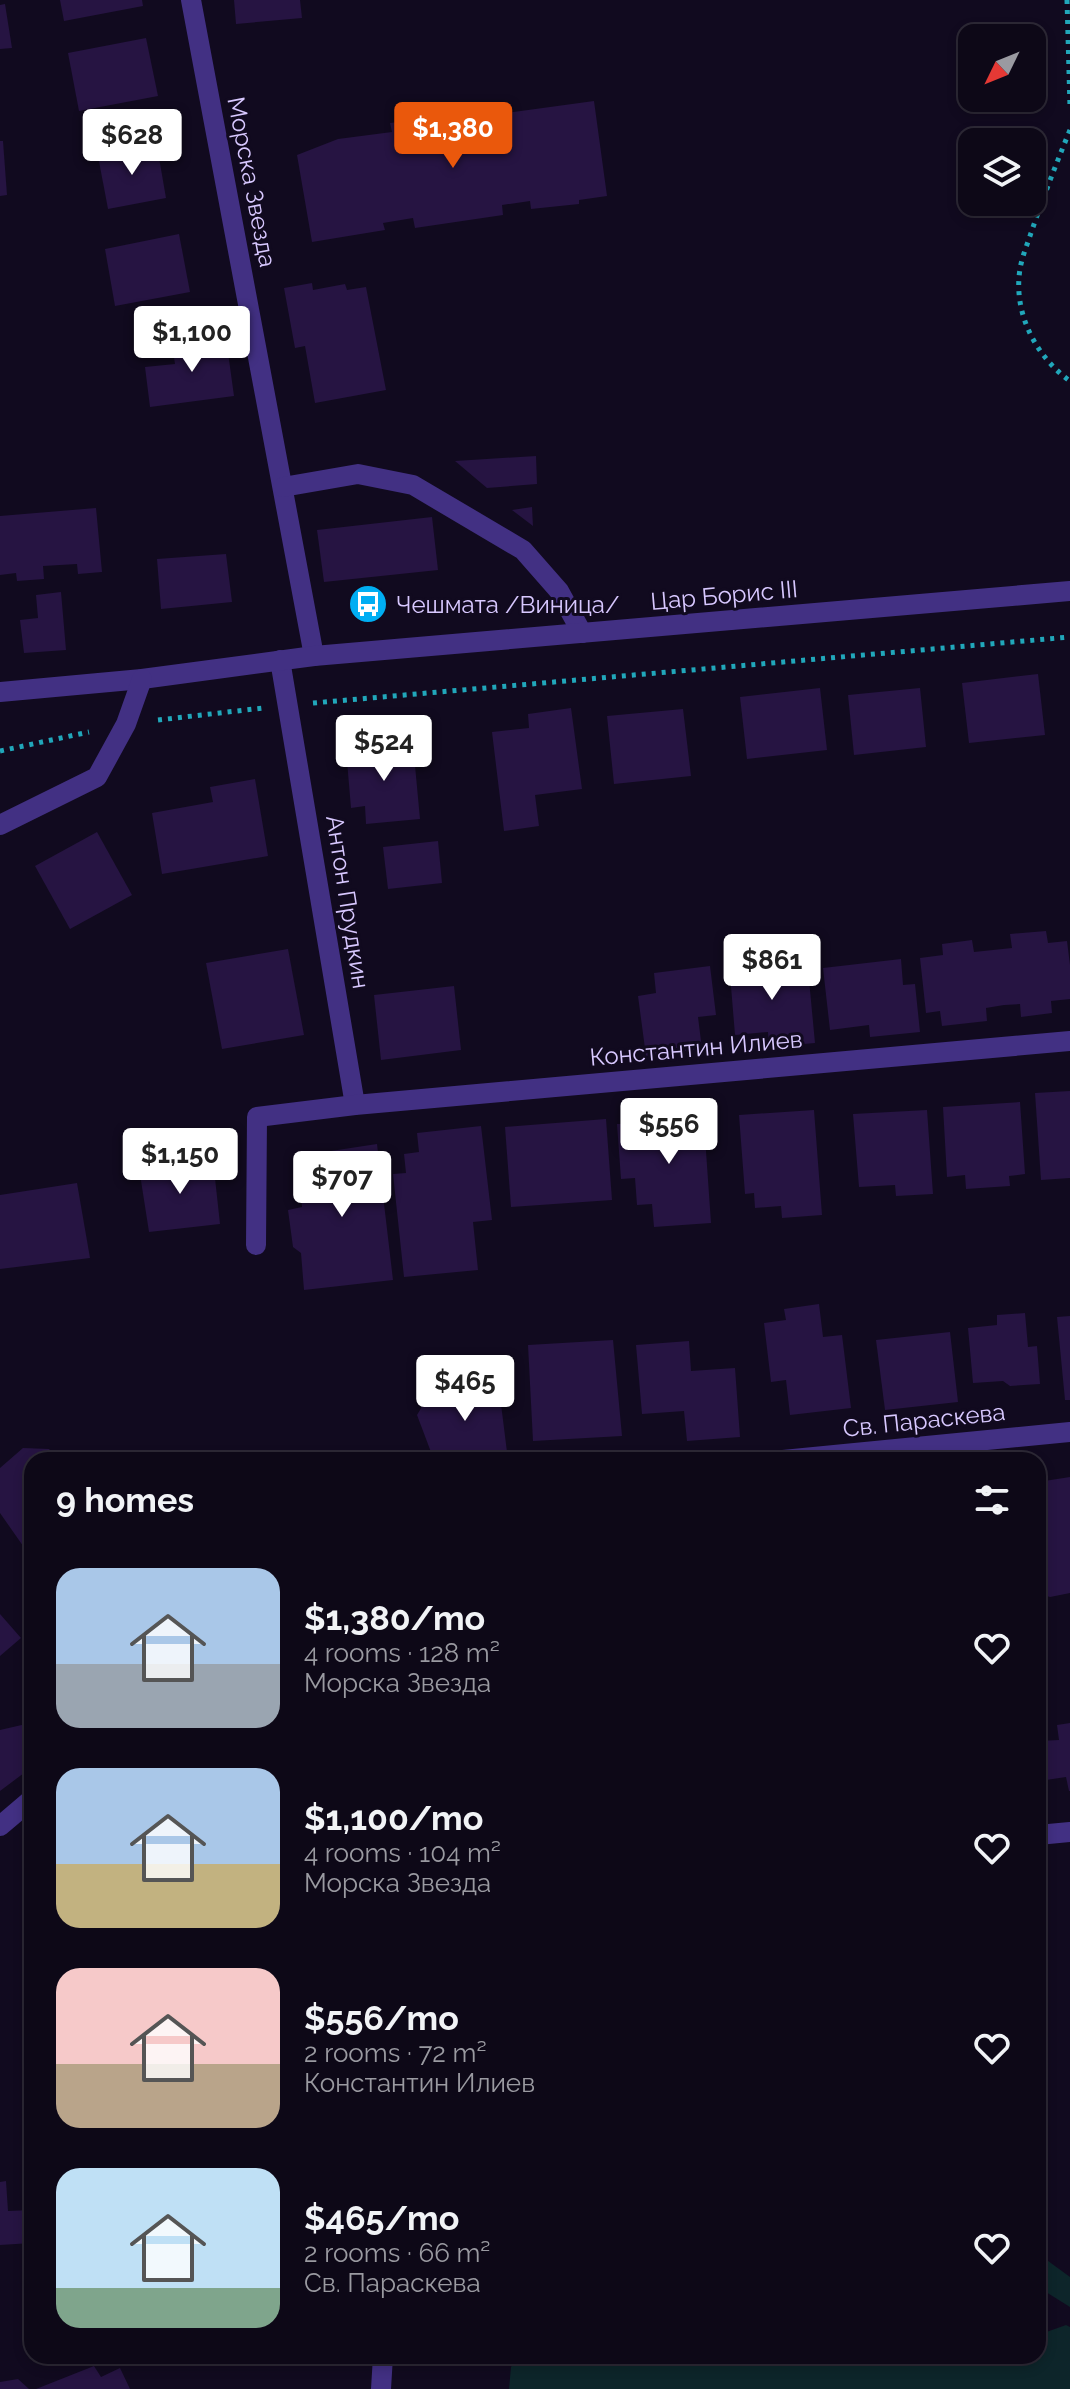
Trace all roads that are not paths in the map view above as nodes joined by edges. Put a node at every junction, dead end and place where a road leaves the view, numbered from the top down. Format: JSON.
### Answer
{"nodes":[{"id":1,"x":191,"y":0,"type":"edge"},
{"id":2,"x":283,"y":487,"type":"junction"},
{"id":3,"x":1070,"y":591,"type":"edge"},
{"id":4,"x":582,"y":633,"type":"junction"},
{"id":5,"x":314,"y":656,"type":"junction"},
{"id":6,"x":280,"y":660,"type":"junction"},
{"id":7,"x":142,"y":679,"type":"junction"},
{"id":8,"x":0,"y":692,"type":"edge"},
{"id":9,"x":0,"y":825,"type":"edge"},
{"id":10,"x":1070,"y":1041,"type":"edge"},
{"id":11,"x":355,"y":1105,"type":"junction"},
{"id":12,"x":256,"y":1245,"type":"dead end"},
{"id":13,"x":1070,"y":1432,"type":"edge"},
{"id":14,"x":865,"y":1452,"type":"edge"},
{"id":15,"x":24,"y":1806,"type":"edge"},
{"id":16,"x":0,"y":1826,"type":"edge"},
{"id":17,"x":1070,"y":1832,"type":"edge"},
{"id":18,"x":1046,"y":1834,"type":"edge"},
{"id":19,"x":383,"y":2364,"type":"edge"},
{"id":20,"x":381,"y":2389,"type":"edge"}],
"edges":[{"from":1,"to":2,"type":"street","name":"Морска Звезда"},
{"from":2,"to":4,"type":"street"},
{"from":2,"to":5,"type":"street","name":"Морска Звезда"},
{"from":3,"to":4,"type":"street","name":"Цар Борис III"},
{"from":4,"to":5,"type":"street","name":"Цар Борис III"},
{"from":5,"to":6,"type":"street","name":"Цар Борис III"},
{"from":6,"to":7,"type":"street","name":"Цар Борис III"},
{"from":6,"to":11,"type":"street","name":"Антон Прудкин"},
{"from":7,"to":8,"type":"street","name":"Цар Борис III"},
{"from":7,"to":9,"type":"street"},
{"from":10,"to":11,"type":"street","name":"Константин Илиев"},
{"from":11,"to":12,"type":"street","name":"Константин Илиев"},
{"from":13,"to":14,"type":"street","name":"Св. Параскева"},
{"from":15,"to":16,"type":"street"},
{"from":17,"to":18,"type":"street"},
{"from":19,"to":20,"type":"street"}]}
